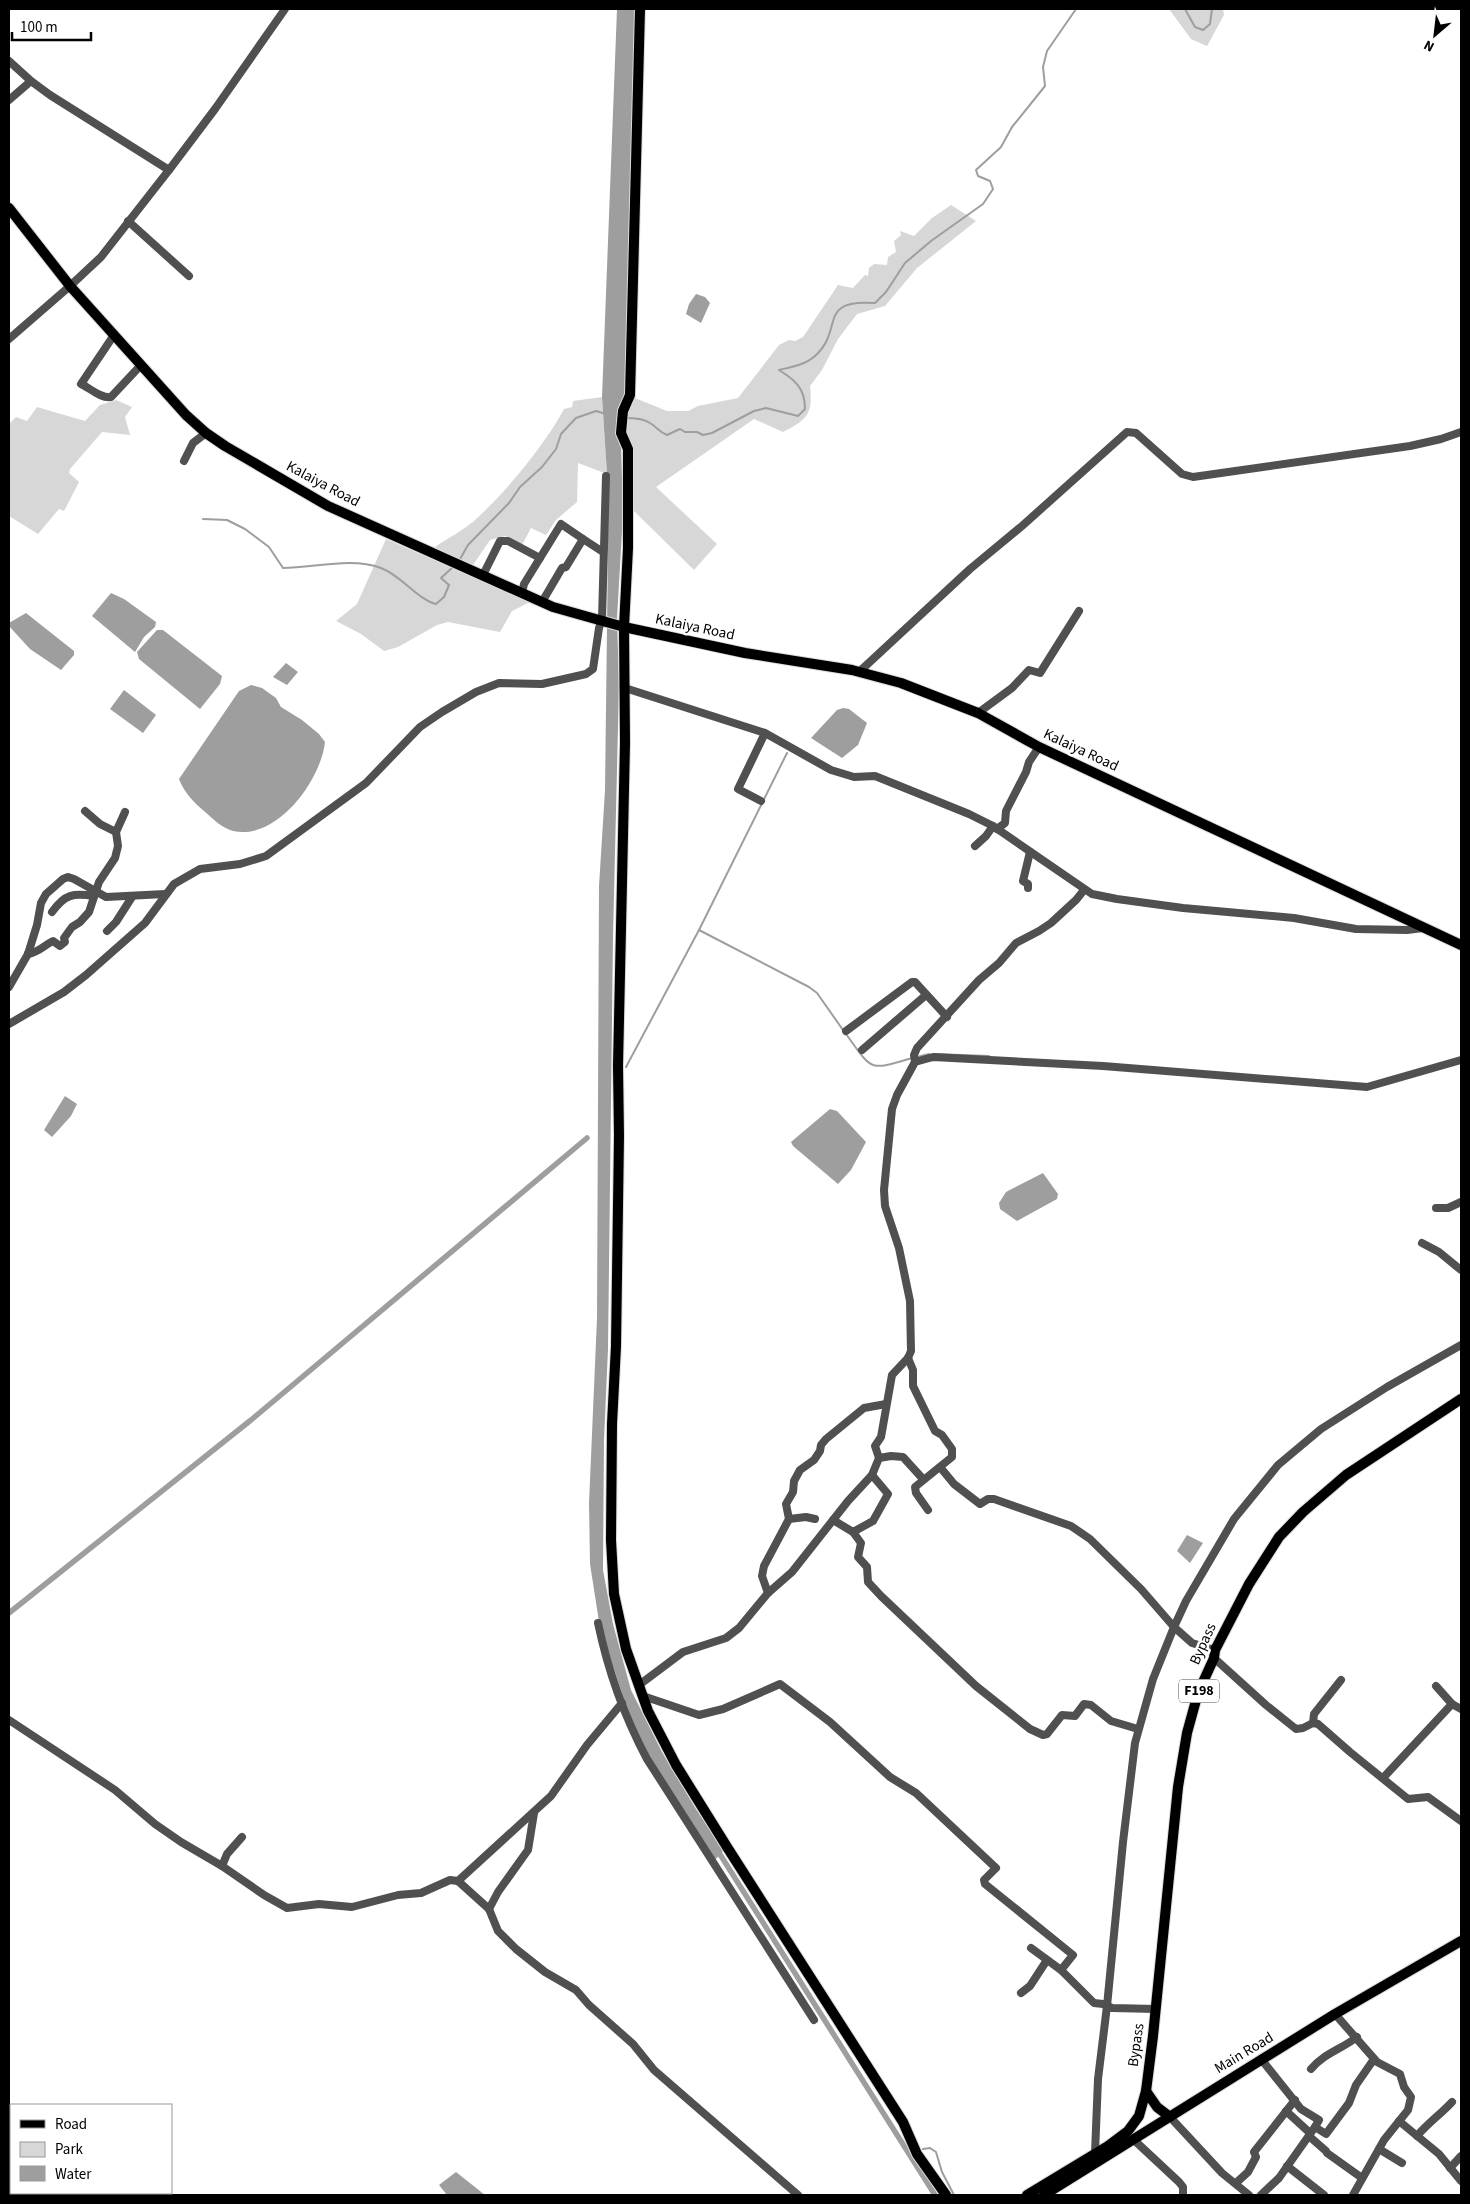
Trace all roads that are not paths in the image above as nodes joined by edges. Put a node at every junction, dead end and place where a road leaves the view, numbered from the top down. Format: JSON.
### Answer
{"nodes":[{"id":1,"x":285,"y":9,"type":"edge"},
{"id":2,"x":640,"y":9,"type":"edge"},
{"id":3,"x":9,"y":61,"type":"edge"},
{"id":4,"x":31,"y":81,"type":"junction"},
{"id":5,"x":9,"y":100,"type":"edge"},
{"id":6,"x":169,"y":170,"type":"junction"},
{"id":7,"x":9,"y":208,"type":"edge"},
{"id":8,"x":128,"y":221,"type":"junction"},
{"id":9,"x":189,"y":276,"type":"dead end"},
{"id":10,"x":70,"y":286,"type":"junction"},
{"id":11,"x":114,"y":335,"type":"junction"},
{"id":12,"x":9,"y":339,"type":"edge"},
{"id":13,"x":141,"y":365,"type":"junction"},
{"id":14,"x":1461,"y":432,"type":"edge"},
{"id":15,"x":206,"y":433,"type":"junction"},
{"id":16,"x":184,"y":461,"type":"dead end"},
{"id":17,"x":606,"y":476,"type":"dead end"},
{"id":18,"x":583,"y":539,"type":"junction"},
{"id":19,"x":604,"y":552,"type":"junction"},
{"id":20,"x":540,"y":558,"type":"junction"},
{"id":21,"x":483,"y":575,"type":"junction"},
{"id":22,"x":522,"y":593,"type":"junction"},
{"id":23,"x":542,"y":602,"type":"junction"},
{"id":24,"x":1079,"y":611,"type":"dead end"},
{"id":25,"x":602,"y":619,"type":"junction"},
{"id":26,"x":621,"y":626,"type":"junction"},
{"id":27,"x":859,"y":672,"type":"junction"},
{"id":28,"x":625,"y":688,"type":"junction"},
{"id":29,"x":978,"y":713,"type":"junction"},
{"id":30,"x":765,"y":733,"type":"junction"},
{"id":31,"x":1039,"y":747,"type":"junction"},
{"id":32,"x":761,"y":801,"type":"dead end"},
{"id":33,"x":86,"y":811,"type":"dead end"},
{"id":34,"x":125,"y":812,"type":"dead end"},
{"id":35,"x":995,"y":828,"type":"junction"},
{"id":36,"x":116,"y":832,"type":"junction"},
{"id":37,"x":975,"y":846,"type":"dead end"},
{"id":38,"x":1030,"y":852,"type":"junction"},
{"id":39,"x":1028,"y":888,"type":"dead end"},
{"id":40,"x":1084,"y":890,"type":"junction"},
{"id":41,"x":95,"y":894,"type":"junction"},
{"id":42,"x":165,"y":894,"type":"junction"},
{"id":43,"x":132,"y":896,"type":"junction"},
{"id":44,"x":52,"y":912,"type":"dead end"},
{"id":45,"x":1424,"y":928,"type":"junction"},
{"id":46,"x":107,"y":932,"type":"dead end"},
{"id":47,"x":1461,"y":945,"type":"edge"},
{"id":48,"x":28,"y":954,"type":"junction"},
{"id":49,"x":9,"y":987,"type":"edge"},
{"id":50,"x":926,"y":995,"type":"junction"},
{"id":51,"x":947,"y":1017,"type":"junction"},
{"id":52,"x":9,"y":1024,"type":"edge"},
{"id":53,"x":846,"y":1031,"type":"dead end"},
{"id":54,"x":862,"y":1050,"type":"dead end"},
{"id":55,"x":914,"y":1059,"type":"junction"},
{"id":56,"x":1461,"y":1060,"type":"edge"},
{"id":57,"x":1461,"y":1202,"type":"edge"},
{"id":58,"x":1436,"y":1208,"type":"dead end"},
{"id":59,"x":1422,"y":1243,"type":"dead end"},
{"id":60,"x":1461,"y":1270,"type":"edge"},
{"id":61,"x":1461,"y":1345,"type":"edge"},
{"id":62,"x":908,"y":1358,"type":"junction"},
{"id":63,"x":1461,"y":1398,"type":"edge"},
{"id":64,"x":886,"y":1404,"type":"junction"},
{"id":65,"x":879,"y":1458,"type":"junction"},
{"id":66,"x":940,"y":1467,"type":"junction"},
{"id":67,"x":872,"y":1475,"type":"junction"},
{"id":68,"x":923,"y":1479,"type":"junction"},
{"id":69,"x":928,"y":1510,"type":"dead end"},
{"id":70,"x":789,"y":1519,"type":"junction"},
{"id":71,"x":815,"y":1519,"type":"dead end"},
{"id":72,"x":833,"y":1520,"type":"junction"},
{"id":73,"x":853,"y":1532,"type":"junction"},
{"id":74,"x":768,"y":1593,"type":"junction"},
{"id":75,"x":598,"y":1622,"type":"dead end"},
{"id":76,"x":1174,"y":1627,"type":"junction"},
{"id":77,"x":1214,"y":1654,"type":"junction"},
{"id":78,"x":1340,"y":1680,"type":"dead end"},
{"id":79,"x":639,"y":1686,"type":"junction"},
{"id":80,"x":1436,"y":1686,"type":"dead end"},
{"id":81,"x":643,"y":1696,"type":"junction"},
{"id":82,"x":622,"y":1703,"type":"junction"},
{"id":83,"x":1452,"y":1704,"type":"junction"},
{"id":84,"x":1461,"y":1709,"type":"edge"},
{"id":85,"x":9,"y":1720,"type":"edge"},
{"id":86,"x":1313,"y":1723,"type":"junction"},
{"id":87,"x":1138,"y":1729,"type":"junction"},
{"id":88,"x":1383,"y":1778,"type":"junction"},
{"id":89,"x":534,"y":1813,"type":"junction"},
{"id":90,"x":1461,"y":1821,"type":"edge"},
{"id":91,"x":242,"y":1837,"type":"dead end"},
{"id":92,"x":222,"y":1866,"type":"junction"},
{"id":93,"x":458,"y":1881,"type":"junction"},
{"id":94,"x":488,"y":1909,"type":"junction"},
{"id":95,"x":1461,"y":1941,"type":"edge"},
{"id":96,"x":1031,"y":1948,"type":"dead end"},
{"id":97,"x":1047,"y":1960,"type":"junction"},
{"id":98,"x":1061,"y":1970,"type":"junction"},
{"id":99,"x":1021,"y":1992,"type":"dead end"},
{"id":100,"x":1108,"y":2006,"type":"junction"},
{"id":101,"x":1156,"y":2009,"type":"junction"},
{"id":102,"x":1335,"y":2014,"type":"junction"},
{"id":103,"x":814,"y":2020,"type":"dead end"},
{"id":104,"x":1357,"y":2037,"type":"junction"},
{"id":105,"x":1261,"y":2059,"type":"junction"},
{"id":106,"x":1374,"y":2059,"type":"junction"},
{"id":107,"x":1311,"y":2069,"type":"dead end"},
{"id":108,"x":1146,"y":2091,"type":"junction"},
{"id":109,"x":1295,"y":2100,"type":"junction"},
{"id":110,"x":1452,"y":2102,"type":"dead end"},
{"id":111,"x":1286,"y":2111,"type":"junction"},
{"id":112,"x":1170,"y":2117,"type":"junction"},
{"id":113,"x":1399,"y":2120,"type":"junction"},
{"id":114,"x":1312,"y":2132,"type":"junction"},
{"id":115,"x":1418,"y":2136,"type":"junction"},
{"id":116,"x":1134,"y":2140,"type":"junction"},
{"id":117,"x":1108,"y":2146,"type":"joint"},
{"id":118,"x":1379,"y":2149,"type":"junction"},
{"id":119,"x":1095,"y":2153,"type":"junction"},
{"id":120,"x":1461,"y":2156,"type":"edge"},
{"id":121,"x":1402,"y":2163,"type":"dead end"},
{"id":122,"x":1287,"y":2166,"type":"junction"},
{"id":123,"x":1450,"y":2168,"type":"junction"},
{"id":124,"x":1362,"y":2178,"type":"junction"},
{"id":125,"x":1461,"y":2181,"type":"edge"},
{"id":126,"x":1236,"y":2183,"type":"junction"},
{"id":127,"x":1056,"y":2188,"type":"edge"},
{"id":128,"x":798,"y":2195,"type":"edge"},
{"id":129,"x":946,"y":2195,"type":"edge"},
{"id":130,"x":1027,"y":2195,"type":"edge"},
{"id":131,"x":1044,"y":2195,"type":"edge"},
{"id":132,"x":1183,"y":2195,"type":"edge"},
{"id":133,"x":1249,"y":2195,"type":"edge"},
{"id":134,"x":1261,"y":2195,"type":"edge"},
{"id":135,"x":1324,"y":2195,"type":"edge"},
{"id":136,"x":1353,"y":2195,"type":"edge"}],
"edges":[{"from":1,"to":6,"type":"street"},
{"from":2,"to":26,"type":"main road"},
{"from":3,"to":4,"type":"street"},
{"from":4,"to":5,"type":"street"},
{"from":4,"to":6,"type":"street"},
{"from":6,"to":8,"type":"street"},
{"from":7,"to":10,"type":"main road","name":"Kalaiya Road"},
{"from":8,"to":9,"type":"street"},
{"from":8,"to":10,"type":"street"},
{"from":10,"to":11,"type":"main road","name":"Kalaiya Road"},
{"from":10,"to":12,"type":"street"},
{"from":11,"to":13,"type":"main road","name":"Kalaiya Road"},
{"from":11,"to":13,"type":"street"},
{"from":13,"to":15,"type":"main road","name":"Kalaiya Road"},
{"from":14,"to":27,"type":"street"},
{"from":15,"to":16,"type":"street"},
{"from":15,"to":21,"type":"main road","name":"Kalaiya Road"},
{"from":17,"to":19,"type":"street"},
{"from":18,"to":19,"type":"street"},
{"from":18,"to":20,"type":"street"},
{"from":18,"to":23,"type":"street"},
{"from":19,"to":25,"type":"street"},
{"from":20,"to":21,"type":"street"},
{"from":20,"to":22,"type":"street"},
{"from":21,"to":22,"type":"main road","name":"Kalaiya Road"},
{"from":22,"to":23,"type":"main road","name":"Kalaiya Road"},
{"from":23,"to":25,"type":"main road","name":"Kalaiya Road"},
{"from":24,"to":29,"type":"street"},
{"from":25,"to":26,"type":"main road","name":"Kalaiya Road"},
{"from":25,"to":42,"type":"street"},
{"from":26,"to":27,"type":"main road","name":"Kalaiya Road"},
{"from":26,"to":28,"type":"main road"},
{"from":27,"to":29,"type":"main road","name":"Kalaiya Road"},
{"from":28,"to":30,"type":"street"},
{"from":28,"to":79,"type":"main road"},
{"from":29,"to":31,"type":"main road","name":"Kalaiya Road"},
{"from":30,"to":32,"type":"street"},
{"from":30,"to":35,"type":"street"},
{"from":31,"to":35,"type":"street"},
{"from":31,"to":45,"type":"main road","name":"Kalaiya Road"},
{"from":33,"to":36,"type":"street"},
{"from":34,"to":36,"type":"street"},
{"from":35,"to":37,"type":"street"},
{"from":35,"to":38,"type":"street"},
{"from":36,"to":41,"type":"street"},
{"from":38,"to":39,"type":"street"},
{"from":38,"to":40,"type":"street"},
{"from":40,"to":45,"type":"street"},
{"from":40,"to":51,"type":"street"},
{"from":41,"to":43,"type":"street"},
{"from":41,"to":44,"type":"street"},
{"from":41,"to":48,"type":"street"},
{"from":41,"to":48,"type":"street"},
{"from":42,"to":43,"type":"street"},
{"from":42,"to":52,"type":"street"},
{"from":43,"to":46,"type":"street"},
{"from":45,"to":47,"type":"main road","name":"Kalaiya Road"},
{"from":48,"to":49,"type":"street"},
{"from":50,"to":51,"type":"street"},
{"from":50,"to":53,"type":"street"},
{"from":50,"to":54,"type":"street"},
{"from":51,"to":55,"type":"street"},
{"from":55,"to":56,"type":"street"},
{"from":55,"to":62,"type":"street"},
{"from":57,"to":58,"type":"street"},
{"from":59,"to":60,"type":"street"},
{"from":61,"to":76,"type":"street"},
{"from":62,"to":64,"type":"street"},
{"from":62,"to":66,"type":"street"},
{"from":63,"to":77,"type":"main road","name":"Bypass","number":"F198"},
{"from":64,"to":65,"type":"street"},
{"from":64,"to":70,"type":"street"},
{"from":65,"to":67,"type":"street"},
{"from":65,"to":68,"type":"street"},
{"from":66,"to":68,"type":"street"},
{"from":66,"to":76,"type":"street"},
{"from":67,"to":72,"type":"street"},
{"from":67,"to":73,"type":"street"},
{"from":68,"to":69,"type":"street"},
{"from":70,"to":71,"type":"street"},
{"from":70,"to":74,"type":"street"},
{"from":72,"to":73,"type":"street"},
{"from":72,"to":74,"type":"street"},
{"from":73,"to":87,"type":"street"},
{"from":74,"to":79,"type":"street"},
{"from":75,"to":82,"type":"street"},
{"from":76,"to":77,"type":"street"},
{"from":76,"to":87,"type":"street"},
{"from":77,"to":86,"type":"street"},
{"from":77,"to":101,"type":"main road","name":"Bypass","number":"F198"},
{"from":78,"to":86,"type":"street"},
{"from":79,"to":81,"type":"main road"},
{"from":80,"to":83,"type":"street"},
{"from":81,"to":98,"type":"street"},
{"from":81,"to":129,"type":"main road"},
{"from":82,"to":89,"type":"street"},
{"from":82,"to":103,"type":"street"},
{"from":83,"to":84,"type":"street"},
{"from":83,"to":88,"type":"street"},
{"from":85,"to":92,"type":"street"},
{"from":86,"to":88,"type":"street"},
{"from":87,"to":100,"type":"street"},
{"from":88,"to":90,"type":"street"},
{"from":89,"to":93,"type":"street"},
{"from":89,"to":94,"type":"street"},
{"from":91,"to":92,"type":"street"},
{"from":92,"to":93,"type":"street"},
{"from":93,"to":94,"type":"street"},
{"from":94,"to":128,"type":"street"},
{"from":95,"to":102,"type":"main road","name":"Main Road"},
{"from":96,"to":97,"type":"street"},
{"from":97,"to":98,"type":"street"},
{"from":97,"to":99,"type":"street"},
{"from":98,"to":100,"type":"street"},
{"from":100,"to":101,"type":"street"},
{"from":100,"to":119,"type":"street"},
{"from":101,"to":108,"type":"main road","name":"Bypass","number":"F198"},
{"from":102,"to":104,"type":"street"},
{"from":102,"to":105,"type":"main road","name":"Main Road"},
{"from":104,"to":106,"type":"street"},
{"from":104,"to":107,"type":"street"},
{"from":105,"to":109,"type":"street"},
{"from":105,"to":112,"type":"main road","name":"Main Road"},
{"from":106,"to":113,"type":"street"},
{"from":106,"to":114,"type":"street"},
{"from":108,"to":112,"type":"main road"},
{"from":108,"to":117,"type":"main road","name":"Bypass","number":"F198"},
{"from":109,"to":111,"type":"street"},
{"from":109,"to":114,"type":"street"},
{"from":110,"to":115,"type":"street"},
{"from":111,"to":114,"type":"street"},
{"from":111,"to":126,"type":"street"},
{"from":112,"to":116,"type":"main road","name":"Main Road"},
{"from":112,"to":126,"type":"street"},
{"from":113,"to":115,"type":"street"},
{"from":113,"to":118,"type":"street"},
{"from":114,"to":122,"type":"street"},
{"from":114,"to":124,"type":"street"},
{"from":115,"to":123,"type":"street"},
{"from":116,"to":127,"type":"main road","name":"Main Road"},
{"from":116,"to":132,"type":"street"},
{"from":117,"to":119,"type":"main road","name":"Main Road"},
{"from":118,"to":121,"type":"street"},
{"from":118,"to":124,"type":"street"},
{"from":119,"to":127,"type":"main road","name":"Main Road"},
{"from":120,"to":123,"type":"street"},
{"from":122,"to":134,"type":"street"},
{"from":122,"to":135,"type":"street"},
{"from":123,"to":125,"type":"street"},
{"from":124,"to":136,"type":"street"},
{"from":126,"to":133,"type":"street"},
{"from":127,"to":130,"type":"main road","name":"Main Road"},
{"from":127,"to":131,"type":"main road","name":"Main Road"}]}
